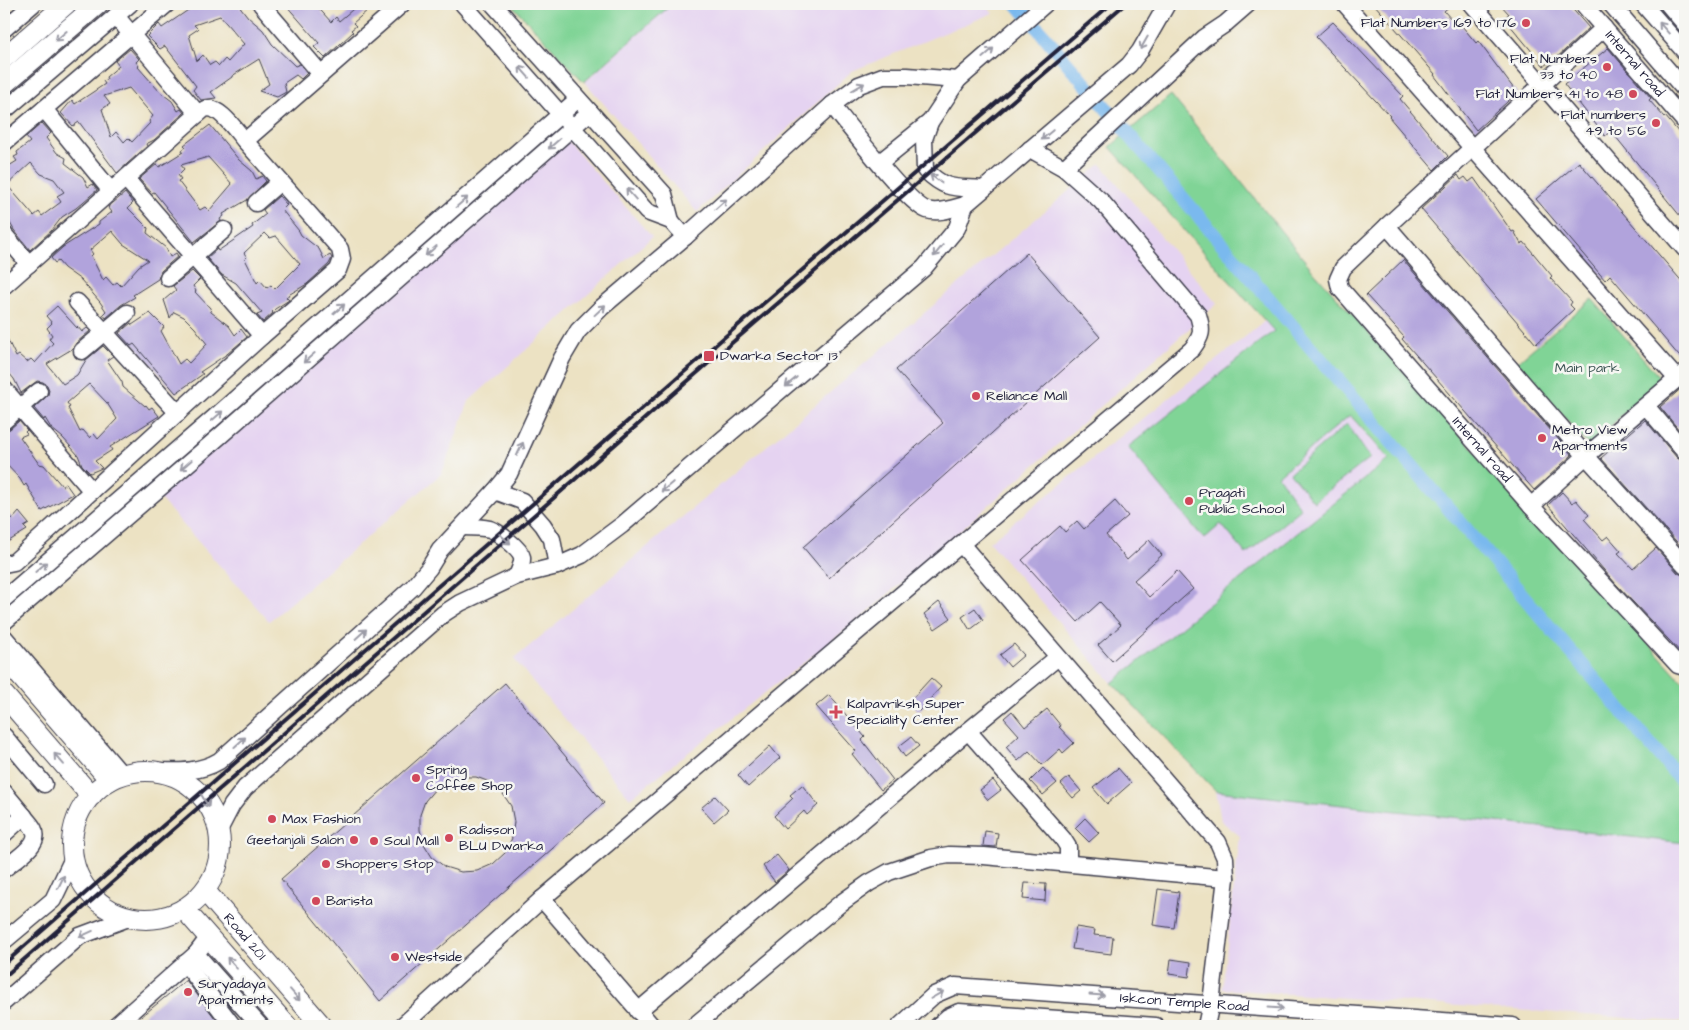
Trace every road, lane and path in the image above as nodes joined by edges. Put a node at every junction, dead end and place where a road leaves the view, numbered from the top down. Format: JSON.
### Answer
{"nodes":[{"id":1,"x":33,"y":4,"type":"edge"},
{"id":2,"x":66,"y":4,"type":"edge"},
{"id":3,"x":98,"y":4,"type":"edge"},
{"id":4,"x":130,"y":4,"type":"edge"},
{"id":5,"x":168,"y":4,"type":"edge"},
{"id":6,"x":261,"y":4,"type":"edge"},
{"id":7,"x":402,"y":4,"type":"edge"},
{"id":8,"x":464,"y":4,"type":"edge"},
{"id":9,"x":494,"y":4,"type":"edge"},
{"id":10,"x":1045,"y":4,"type":"edge"},
{"id":11,"x":1167,"y":4,"type":"edge"},
{"id":12,"x":1248,"y":4,"type":"edge"},
{"id":13,"x":1345,"y":4,"type":"edge"},
{"id":14,"x":1472,"y":4,"type":"edge"},
{"id":15,"x":1583,"y":4,"type":"edge"},
{"id":16,"x":1611,"y":4,"type":"edge"},
{"id":17,"x":1642,"y":4,"type":"edge"},
{"id":18,"x":1668,"y":4,"type":"edge"},
{"id":19,"x":116,"y":16,"type":"junction"},
{"id":20,"x":1685,"y":24,"type":"edge"},
{"id":21,"x":1604,"y":28,"type":"junction"},
{"id":22,"x":4,"y":29,"type":"edge"},
{"id":23,"x":132,"y":35,"type":"junction"},
{"id":24,"x":1685,"y":52,"type":"edge"},
{"id":25,"x":4,"y":58,"type":"edge"},
{"id":26,"x":321,"y":74,"type":"junction"},
{"id":27,"x":958,"y":80,"type":"junction"},
{"id":28,"x":4,"y":84,"type":"edge"},
{"id":29,"x":1542,"y":85,"type":"junction"},
{"id":30,"x":1685,"y":90,"type":"edge"},
{"id":31,"x":578,"y":99,"type":"junction"},
{"id":32,"x":832,"y":105,"type":"junction"},
{"id":33,"x":44,"y":109,"type":"junction"},
{"id":34,"x":4,"y":111,"type":"edge"},
{"id":35,"x":590,"y":112,"type":"junction"},
{"id":36,"x":198,"y":114,"type":"junction"},
{"id":37,"x":561,"y":114,"type":"junction"},
{"id":38,"x":930,"y":122,"type":"junction"},
{"id":39,"x":1685,"y":122,"type":"edge"},
{"id":40,"x":572,"y":128,"type":"junction"},
{"id":41,"x":245,"y":141,"type":"junction"},
{"id":42,"x":4,"y":143,"type":"edge"},
{"id":43,"x":1473,"y":148,"type":"junction"},
{"id":44,"x":1030,"y":150,"type":"junction"},
{"id":45,"x":879,"y":163,"type":"junction"},
{"id":46,"x":1064,"y":168,"type":"junction"},
{"id":47,"x":126,"y":179,"type":"junction"},
{"id":48,"x":280,"y":182,"type":"junction"},
{"id":49,"x":982,"y":189,"type":"junction"},
{"id":50,"x":111,"y":191,"type":"junction"},
{"id":51,"x":256,"y":203,"type":"dead end"},
{"id":52,"x":965,"y":205,"type":"junction"},
{"id":53,"x":671,"y":221,"type":"junction"},
{"id":54,"x":1387,"y":226,"type":"junction"},
{"id":55,"x":224,"y":230,"type":"dead end"},
{"id":56,"x":4,"y":234,"type":"edge"},
{"id":57,"x":685,"y":237,"type":"junction"},
{"id":58,"x":1685,"y":249,"type":"edge"},
{"id":59,"x":193,"y":257,"type":"junction"},
{"id":60,"x":29,"y":264,"type":"junction"},
{"id":61,"x":168,"y":278,"type":"dead end"},
{"id":62,"x":4,"y":286,"type":"edge"},
{"id":63,"x":76,"y":302,"type":"dead end"},
{"id":64,"x":127,"y":314,"type":"dead end"},
{"id":65,"x":104,"y":333,"type":"junction"},
{"id":66,"x":262,"y":336,"type":"junction"},
{"id":67,"x":82,"y":351,"type":"dead end"},
{"id":68,"x":1681,"y":376,"type":"edge"},
{"id":69,"x":4,"y":389,"type":"edge"},
{"id":70,"x":40,"y":391,"type":"dead end"},
{"id":71,"x":1646,"y":406,"type":"junction"},
{"id":72,"x":20,"y":408,"type":"junction"},
{"id":73,"x":178,"y":413,"type":"junction"},
{"id":74,"x":4,"y":421,"type":"edge"},
{"id":75,"x":1685,"y":452,"type":"edge"},
{"id":76,"x":1586,"y":456,"type":"junction"},
{"id":77,"x":92,"y":491,"type":"junction"},
{"id":78,"x":495,"y":491,"type":"junction"},
{"id":79,"x":1531,"y":506,"type":"junction"},
{"id":80,"x":463,"y":527,"type":"junction"},
{"id":81,"x":961,"y":544,"type":"junction"},
{"id":82,"x":4,"y":564,"type":"edge"},
{"id":83,"x":557,"y":566,"type":"junction"},
{"id":84,"x":1685,"y":566,"type":"edge"},
{"id":85,"x":517,"y":576,"type":"junction"},
{"id":86,"x":4,"y":599,"type":"edge"},
{"id":87,"x":4,"y":622,"type":"edge"},
{"id":88,"x":4,"y":637,"type":"edge"},
{"id":89,"x":4,"y":657,"type":"edge"},
{"id":90,"x":1058,"y":657,"type":"junction"},
{"id":91,"x":1685,"y":667,"type":"edge"},
{"id":92,"x":4,"y":695,"type":"edge"},
{"id":93,"x":968,"y":730,"type":"junction"},
{"id":94,"x":4,"y":736,"type":"edge"},
{"id":95,"x":148,"y":771,"type":"junction"},
{"id":96,"x":116,"y":778,"type":"junction"},
{"id":97,"x":44,"y":784,"type":"dead end"},
{"id":98,"x":4,"y":792,"type":"edge"},
{"id":99,"x":91,"y":796,"type":"junction"},
{"id":100,"x":24,"y":816,"type":"junction"},
{"id":101,"x":218,"y":832,"type":"junction"},
{"id":102,"x":4,"y":834,"type":"edge"},
{"id":103,"x":74,"y":856,"type":"junction"},
{"id":104,"x":1068,"y":863,"type":"junction"},
{"id":105,"x":4,"y":869,"type":"edge"},
{"id":106,"x":1226,"y":878,"type":"junction"},
{"id":107,"x":206,"y":892,"type":"junction"},
{"id":108,"x":542,"y":899,"type":"junction"},
{"id":109,"x":184,"y":909,"type":"junction"},
{"id":110,"x":131,"y":917,"type":"junction"},
{"id":111,"x":208,"y":937,"type":"junction"},
{"id":112,"x":4,"y":941,"type":"edge"},
{"id":113,"x":190,"y":958,"type":"junction"},
{"id":114,"x":4,"y":1002,"type":"edge"},
{"id":115,"x":1211,"y":1004,"type":"junction"},
{"id":116,"x":638,"y":1011,"type":"junction"},
{"id":117,"x":115,"y":1026,"type":"edge"},
{"id":118,"x":233,"y":1026,"type":"edge"},
{"id":119,"x":260,"y":1026,"type":"edge"},
{"id":120,"x":287,"y":1026,"type":"edge"},
{"id":121,"x":322,"y":1026,"type":"edge"},
{"id":122,"x":402,"y":1026,"type":"edge"},
{"id":123,"x":652,"y":1026,"type":"edge"},
{"id":124,"x":694,"y":1026,"type":"edge"},
{"id":125,"x":900,"y":1026,"type":"edge"},
{"id":126,"x":938,"y":1026,"type":"edge"},
{"id":127,"x":1156,"y":1026,"type":"edge"},
{"id":128,"x":1206,"y":1026,"type":"edge"},
{"id":129,"x":1513,"y":1026,"type":"edge"}],
"edges":[{"from":1,"to":22,"type":"street"},
{"from":2,"to":25,"type":"main road"},
{"from":3,"to":28,"type":"main road","one_way":true},
{"from":4,"to":19,"type":"street"},
{"from":5,"to":23,"type":"street"},
{"from":6,"to":26,"type":"street"},
{"from":7,"to":26,"type":"street"},
{"from":37,"to":8,"type":"street","one_way":true},
{"from":9,"to":31,"type":"street"},
{"from":27,"to":10,"type":"street","one_way":true},
{"from":11,"to":44,"type":"street","one_way":true},
{"from":12,"to":46,"type":"street"},
{"from":13,"to":43,"type":"street"},
{"from":14,"to":29,"type":"street"},
{"from":15,"to":21,"type":"street","name":"Internal road"},
{"from":16,"to":30,"type":"street"},
{"from":24,"to":17,"type":"street","one_way":true},
{"from":18,"to":20,"type":"street"},
{"from":19,"to":23,"type":"street"},
{"from":19,"to":34,"type":"street"},
{"from":21,"to":29,"type":"street","name":"Internal road"},
{"from":21,"to":39,"type":"street","name":"Internal road"},
{"from":23,"to":33,"type":"street"},
{"from":23,"to":36,"type":"street"},
{"from":26,"to":41,"type":"street"},
{"from":32,"to":27,"type":"street","one_way":true},
{"from":27,"to":38,"type":"street"},
{"from":29,"to":43,"type":"street","name":"Internal road"},
{"from":29,"to":58,"type":"street"},
{"from":31,"to":35,"type":"street"},
{"from":31,"to":37,"type":"street"},
{"from":32,"to":45,"type":"street"},
{"from":57,"to":32,"type":"street","one_way":true},
{"from":33,"to":42,"type":"street"},
{"from":33,"to":50,"type":"street"},
{"from":35,"to":40,"type":"street"},
{"from":35,"to":53,"type":"street"},
{"from":36,"to":41,"type":"street"},
{"from":36,"to":47,"type":"street"},
{"from":37,"to":40,"type":"street"},
{"from":86,"to":37,"type":"street","one_way":true},
{"from":38,"to":45,"type":"street"},
{"from":49,"to":38,"type":"street","one_way":true},
{"from":53,"to":40,"type":"street","one_way":true},
{"from":40,"to":87,"type":"street","one_way":true},
{"from":41,"to":48,"type":"street"},
{"from":43,"to":54,"type":"street","name":"Internal road"},
{"from":43,"to":68,"type":"street"},
{"from":44,"to":46,"type":"street"},
{"from":44,"to":49,"type":"street"},
{"from":45,"to":52,"type":"street"},
{"from":46,"to":81,"type":"street"},
{"from":47,"to":50,"type":"street"},
{"from":47,"to":59,"type":"street"},
{"from":48,"to":51,"type":"street"},
{"from":48,"to":66,"type":"street"},
{"from":49,"to":52,"type":"street"},
{"from":50,"to":60,"type":"street"},
{"from":52,"to":83,"type":"street","one_way":true},
{"from":53,"to":57,"type":"street"},
{"from":54,"to":76,"type":"street"},
{"from":54,"to":79,"type":"street","name":"Internal road"},
{"from":55,"to":59,"type":"street"},
{"from":56,"to":60,"type":"street"},
{"from":78,"to":57,"type":"street","one_way":true},
{"from":59,"to":61,"type":"street"},
{"from":59,"to":66,"type":"street"},
{"from":60,"to":62,"type":"street"},
{"from":63,"to":65,"type":"street"},
{"from":64,"to":65,"type":"street"},
{"from":65,"to":67,"type":"street"},
{"from":65,"to":73,"type":"street"},
{"from":66,"to":73,"type":"street"},
{"from":68,"to":71,"type":"street"},
{"from":69,"to":72,"type":"street"},
{"from":70,"to":72,"type":"street"},
{"from":71,"to":75,"type":"street"},
{"from":71,"to":76,"type":"street"},
{"from":72,"to":74,"type":"street"},
{"from":72,"to":77,"type":"street"},
{"from":73,"to":77,"type":"street"},
{"from":76,"to":79,"type":"street"},
{"from":76,"to":84,"type":"street"},
{"from":77,"to":82,"type":"street"},
{"from":78,"to":80,"type":"street"},
{"from":78,"to":83,"type":"street"},
{"from":79,"to":91,"type":"street","name":"Internal road"},
{"from":80,"to":85,"type":"street","one_way":true},
{"from":95,"to":80,"type":"street","one_way":true},
{"from":81,"to":90,"type":"street"},
{"from":81,"to":108,"type":"street"},
{"from":83,"to":85,"type":"street"},
{"from":85,"to":101,"type":"street"},
{"from":88,"to":96,"type":"street"},
{"from":89,"to":96,"type":"main road"},
{"from":90,"to":93,"type":"street"},
{"from":90,"to":106,"type":"street"},
{"from":99,"to":92,"type":"main road","one_way":true},
{"from":93,"to":104,"type":"street"},
{"from":93,"to":116,"type":"street"},
{"from":94,"to":97,"type":"street"},
{"from":95,"to":96,"type":"main road"},
{"from":95,"to":101,"type":"main road","one_way":true},
{"from":96,"to":99,"type":"main road"},
{"from":98,"to":100,"type":"street"},
{"from":99,"to":103,"type":"main road"},
{"from":100,"to":102,"type":"street"},
{"from":100,"to":105,"type":"street"},
{"from":101,"to":107,"type":"main road"},
{"from":103,"to":110,"type":"main road"},
{"from":112,"to":103,"type":"street","one_way":true},
{"from":104,"to":106,"type":"street"},
{"from":104,"to":124,"type":"street"},
{"from":106,"to":115,"type":"street"},
{"from":107,"to":109,"type":"main road"},
{"from":107,"to":121,"type":"main road","name":"Road 201","one_way":true},
{"from":108,"to":116,"type":"street"},
{"from":108,"to":122,"type":"street"},
{"from":109,"to":110,"type":"main road"},
{"from":109,"to":111,"type":"main road","name":"Road 201"},
{"from":110,"to":114,"type":"street","one_way":true},
{"from":111,"to":113,"type":"street"},
{"from":120,"to":111,"type":"main road","name":"Road 201","one_way":true},
{"from":113,"to":117,"type":"street"},
{"from":113,"to":118,"type":"street"},
{"from":113,"to":119,"type":"street"},
{"from":125,"to":115,"type":"street","name":"Iskcon Temple Road","one_way":true},
{"from":115,"to":128,"type":"street"},
{"from":115,"to":129,"type":"street","name":"Iskcon Temple Road","one_way":true},
{"from":116,"to":123,"type":"street"},
{"from":126,"to":127,"type":"street","name":"Iskcon Temple Road"}]}
